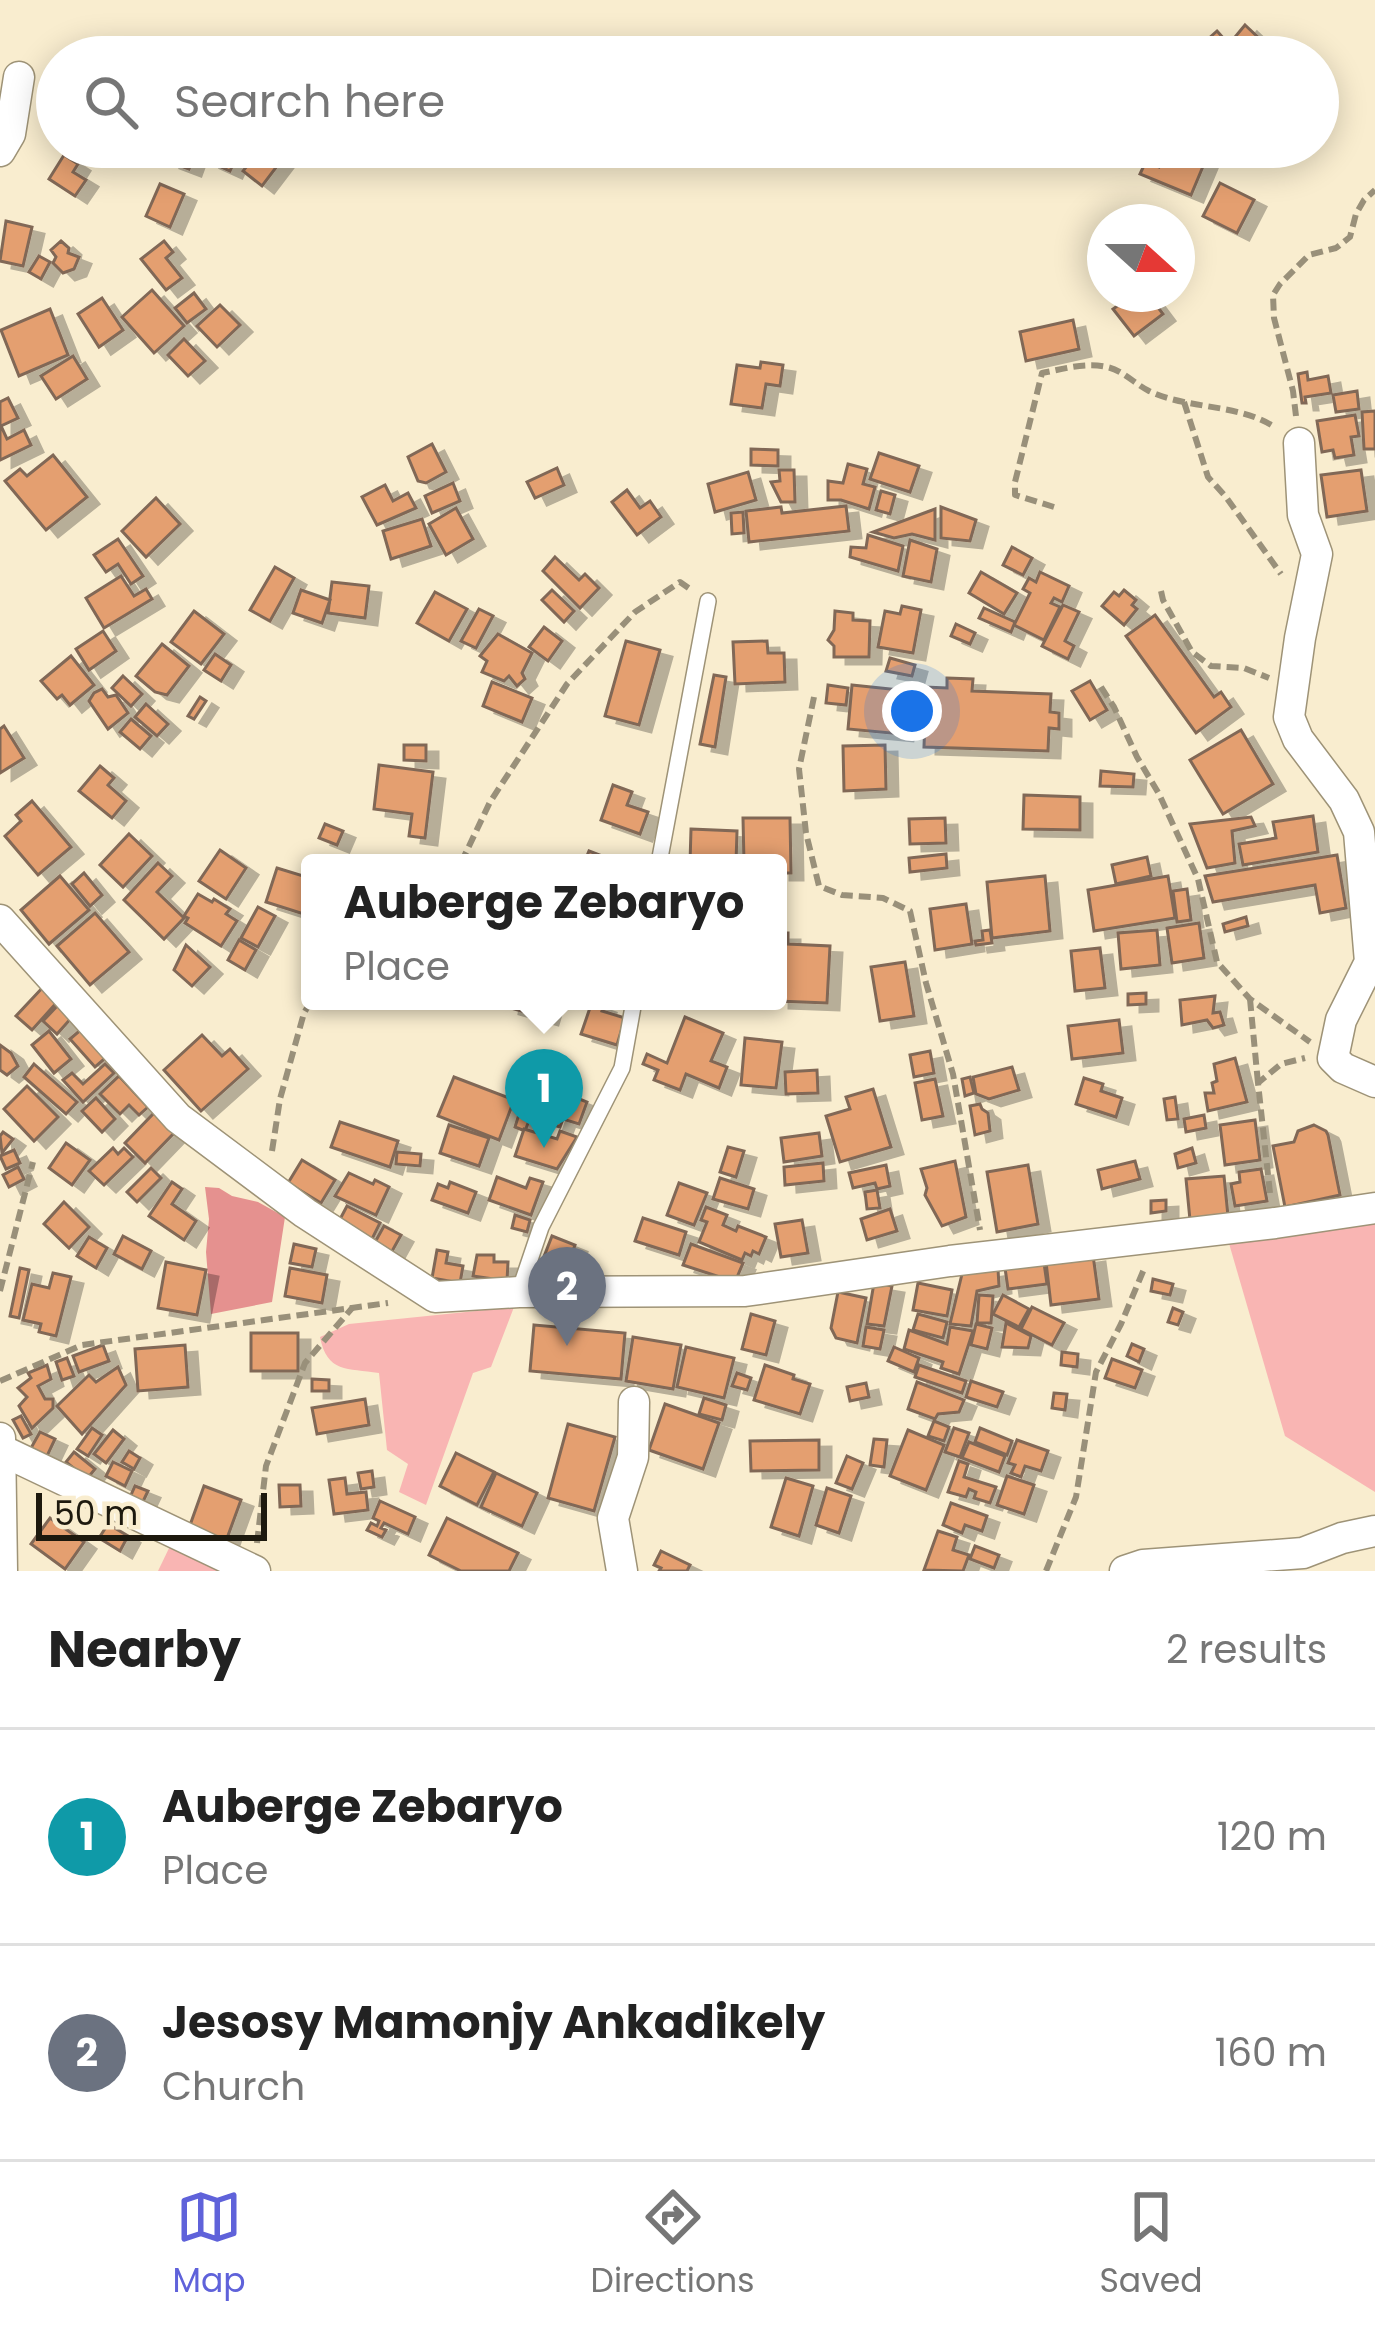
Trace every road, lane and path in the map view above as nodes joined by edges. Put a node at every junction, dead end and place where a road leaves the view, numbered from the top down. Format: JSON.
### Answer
{"nodes":[{"id":1,"x":19,"y":77,"type":"dead end"},
{"id":2,"x":0,"y":151,"type":"edge"},
{"id":3,"x":1375,"y":190,"type":"edge"},
{"id":4,"x":1184,"y":402,"type":"junction"},
{"id":5,"x":1299,"y":443,"type":"junction"},
{"id":6,"x":1054,"y":507,"type":"dead end"},
{"id":7,"x":1161,"y":591,"type":"dead end"},
{"id":8,"x":708,"y":601,"type":"joint"},
{"id":9,"x":1307,"y":604,"type":"junction"},
{"id":10,"x":1101,"y":687,"type":"dead end"},
{"id":11,"x":1292,"y":692,"type":"junction"},
{"id":12,"x":814,"y":697,"type":"dead end"},
{"id":13,"x":465,"y":854,"type":"edge"},
{"id":14,"x":661,"y":854,"type":"edge"},
{"id":15,"x":0,"y":920,"type":"edge"},
{"id":16,"x":1372,"y":957,"type":"edge"},
{"id":17,"x":1250,"y":1000,"type":"junction"},
{"id":18,"x":306,"y":1010,"type":"edge"},
{"id":19,"x":632,"y":1010,"type":"edge"},
{"id":20,"x":1333,"y":1058,"type":"junction"},
{"id":21,"x":1375,"y":1082,"type":"edge"},
{"id":22,"x":1258,"y":1083,"type":"junction"},
{"id":23,"x":33,"y":1162,"type":"dead end"},
{"id":24,"x":266,"y":1184,"type":"junction"},
{"id":25,"x":1375,"y":1208,"type":"edge"},
{"id":26,"x":1275,"y":1223,"type":"junction"},
{"id":27,"x":1160,"y":1236,"type":"junction"},
{"id":28,"x":985,"y":1258,"type":"junction"},
{"id":29,"x":0,"y":1291,"type":"edge"},
{"id":30,"x":519,"y":1292,"type":"junction"},
{"id":31,"x":435,"y":1297,"type":"junction"},
{"id":32,"x":353,"y":1307,"type":"junction"},
{"id":33,"x":0,"y":1381,"type":"edge"},
{"id":34,"x":634,"y":1402,"type":"dead end"},
{"id":35,"x":0,"y":1438,"type":"edge"},
{"id":36,"x":1,"y":1450,"type":"edge"},
{"id":37,"x":1375,"y":1532,"type":"edge"},
{"id":38,"x":256,"y":1560,"type":"edge"},
{"id":39,"x":2,"y":1571,"type":"edge"},
{"id":40,"x":622,"y":1571,"type":"edge"},
{"id":41,"x":1046,"y":1571,"type":"edge"},
{"id":42,"x":1125,"y":1571,"type":"edge"}],
"edges":[{"from":1,"to":2,"type":"street"},
{"from":3,"to":5,"type":"path"},
{"from":4,"to":5,"type":"path"},
{"from":4,"to":6,"type":"path"},
{"from":4,"to":9,"type":"path"},
{"from":5,"to":9,"type":"street"},
{"from":7,"to":11,"type":"path"},
{"from":8,"to":13,"type":"path"},
{"from":8,"to":14,"type":"lane"},
{"from":9,"to":11,"type":"street"},
{"from":10,"to":17,"type":"path"},
{"from":11,"to":16,"type":"street"},
{"from":12,"to":28,"type":"path"},
{"from":15,"to":24,"type":"street"},
{"from":16,"to":20,"type":"street"},
{"from":17,"to":20,"type":"path"},
{"from":17,"to":22,"type":"path"},
{"from":18,"to":24,"type":"path"},
{"from":19,"to":30,"type":"lane"},
{"from":20,"to":21,"type":"street"},
{"from":20,"to":22,"type":"path"},
{"from":22,"to":26,"type":"path"},
{"from":23,"to":29,"type":"path"},
{"from":24,"to":31,"type":"street"},
{"from":25,"to":26,"type":"street"},
{"from":26,"to":27,"type":"street"},
{"from":27,"to":28,"type":"street"},
{"from":27,"to":41,"type":"path"},
{"from":28,"to":30,"type":"street"},
{"from":30,"to":31,"type":"street"},
{"from":31,"to":32,"type":"path"},
{"from":32,"to":33,"type":"path"},
{"from":32,"to":38,"type":"path"},
{"from":34,"to":40,"type":"street"},
{"from":35,"to":36,"type":"street"},
{"from":36,"to":38,"type":"street"},
{"from":36,"to":39,"type":"street"},
{"from":37,"to":42,"type":"street"}]}
